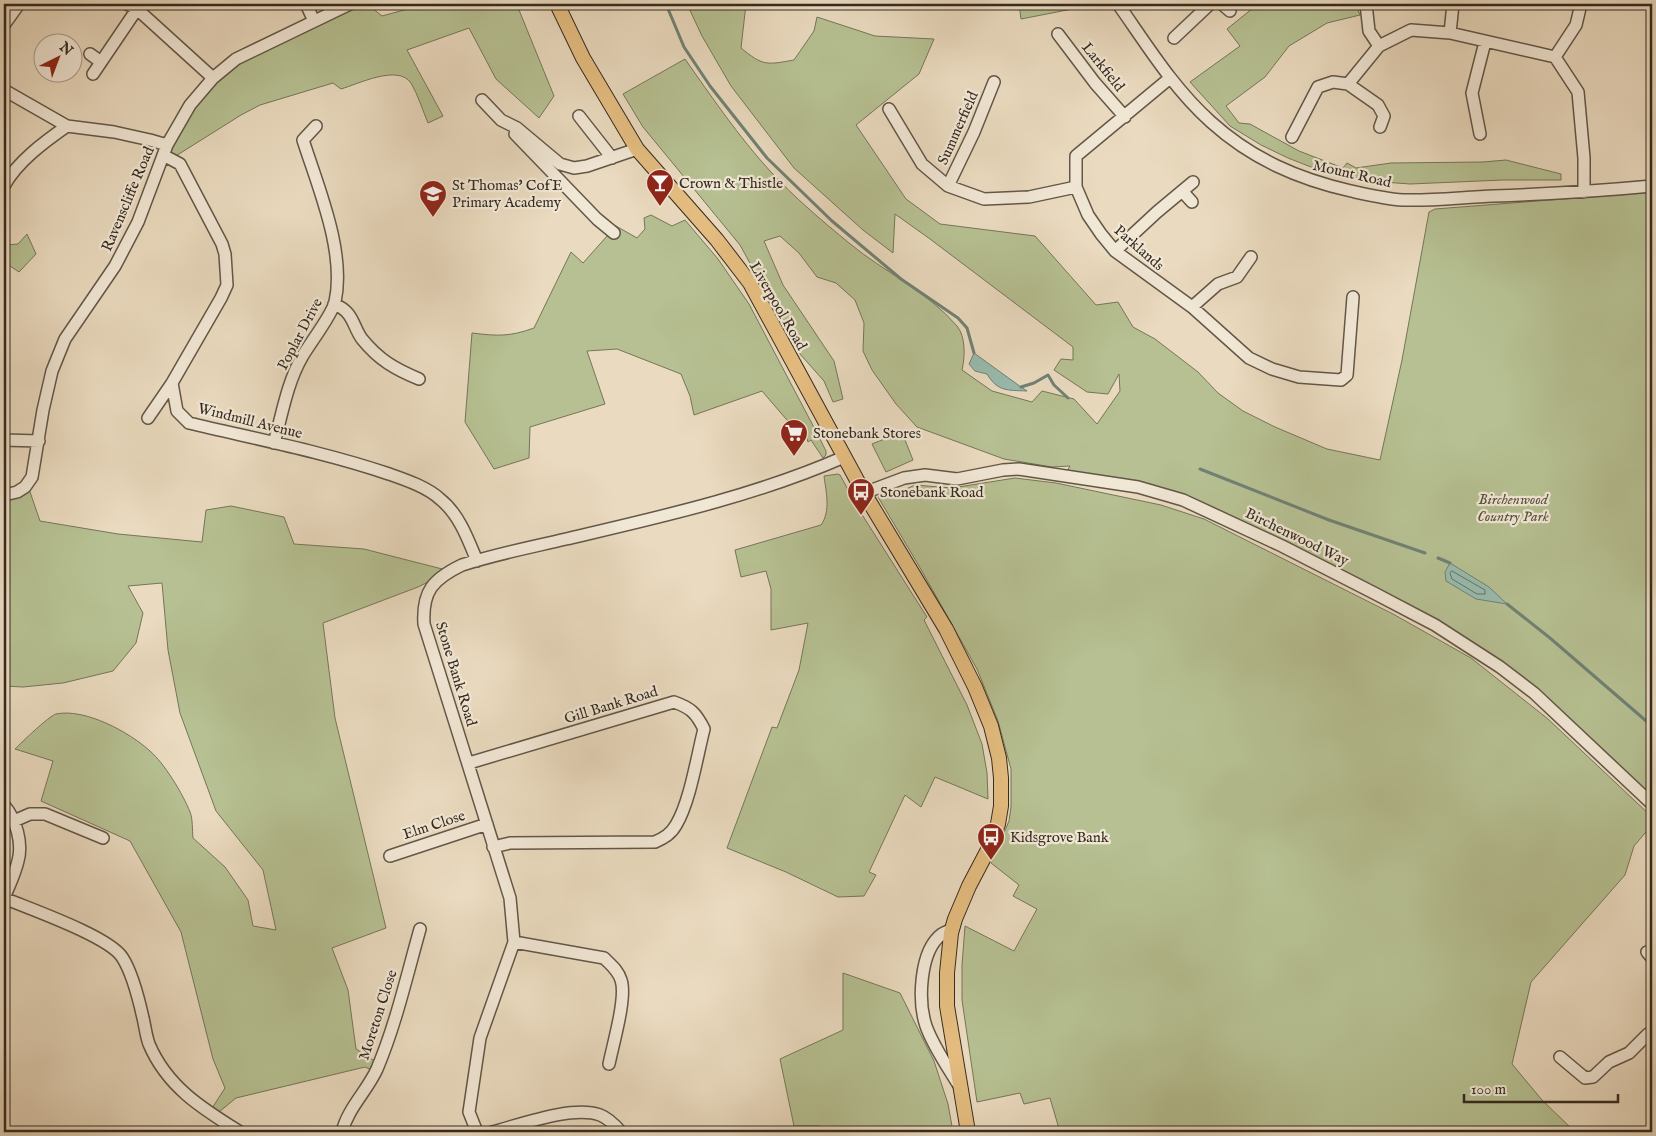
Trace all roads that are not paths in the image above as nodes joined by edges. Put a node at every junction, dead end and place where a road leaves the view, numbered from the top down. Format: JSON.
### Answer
{"nodes":[{"id":1,"x":18,"y":4,"type":"edge"},
{"id":2,"x":306,"y":4,"type":"edge"},
{"id":3,"x":350,"y":4,"type":"edge"},
{"id":4,"x":557,"y":4,"type":"edge"},
{"id":5,"x":1118,"y":4,"type":"edge"},
{"id":6,"x":1210,"y":4,"type":"edge"},
{"id":7,"x":1366,"y":4,"type":"edge"},
{"id":8,"x":1453,"y":4,"type":"edge"},
{"id":9,"x":1581,"y":4,"type":"edge"},
{"id":10,"x":132,"y":7,"type":"edge"},
{"id":11,"x":6,"y":19,"type":"edge"},
{"id":12,"x":314,"y":21,"type":"junction"},
{"id":13,"x":1450,"y":33,"type":"junction"},
{"id":14,"x":1058,"y":34,"type":"dead end"},
{"id":15,"x":1174,"y":38,"type":"dead end"},
{"id":16,"x":1485,"y":42,"type":"junction"},
{"id":17,"x":1379,"y":46,"type":"junction"},
{"id":18,"x":90,"y":54,"type":"dead end"},
{"id":19,"x":1555,"y":57,"type":"junction"},
{"id":20,"x":101,"y":62,"type":"junction"},
{"id":21,"x":93,"y":74,"type":"dead end"},
{"id":22,"x":213,"y":78,"type":"junction"},
{"id":23,"x":1170,"y":78,"type":"junction"},
{"id":24,"x":994,"y":82,"type":"dead end"},
{"id":25,"x":1348,"y":84,"type":"junction"},
{"id":26,"x":4,"y":90,"type":"edge"},
{"id":27,"x":482,"y":100,"type":"dead end"},
{"id":28,"x":890,"y":109,"type":"dead end"},
{"id":29,"x":580,"y":116,"type":"dead end"},
{"id":30,"x":1125,"y":117,"type":"junction"},
{"id":31,"x":502,"y":120,"type":"junction"},
{"id":32,"x":1386,"y":121,"type":"dead end"},
{"id":33,"x":67,"y":126,"type":"junction"},
{"id":34,"x":316,"y":126,"type":"dead end"},
{"id":35,"x":1480,"y":134,"type":"dead end"},
{"id":36,"x":1292,"y":137,"type":"dead end"},
{"id":37,"x":637,"y":149,"type":"junction"},
{"id":38,"x":165,"y":150,"type":"junction"},
{"id":39,"x":612,"y":158,"type":"junction"},
{"id":40,"x":5,"y":180,"type":"edge"},
{"id":41,"x":1193,"y":182,"type":"dead end"},
{"id":42,"x":948,"y":186,"type":"junction"},
{"id":43,"x":1652,"y":186,"type":"edge"},
{"id":44,"x":1076,"y":187,"type":"junction"},
{"id":45,"x":1182,"y":191,"type":"junction"},
{"id":46,"x":1584,"y":192,"type":"junction"},
{"id":47,"x":1192,"y":202,"type":"dead end"},
{"id":48,"x":614,"y":233,"type":"dead end"},
{"id":49,"x":1115,"y":251,"type":"junction"},
{"id":50,"x":1251,"y":257,"type":"dead end"},
{"id":51,"x":1353,"y":297,"type":"dead end"},
{"id":52,"x":334,"y":304,"type":"junction"},
{"id":53,"x":1192,"y":307,"type":"junction"},
{"id":54,"x":419,"y":379,"type":"dead end"},
{"id":55,"x":172,"y":383,"type":"junction"},
{"id":56,"x":148,"y":418,"type":"dead end"},
{"id":57,"x":4,"y":440,"type":"edge"},
{"id":58,"x":38,"y":441,"type":"junction"},
{"id":59,"x":274,"y":443,"type":"junction"},
{"id":60,"x":844,"y":457,"type":"junction"},
{"id":61,"x":864,"y":493,"type":"junction"},
{"id":62,"x":4,"y":494,"type":"edge"},
{"id":63,"x":477,"y":560,"type":"junction"},
{"id":64,"x":468,"y":764,"type":"junction"},
{"id":65,"x":1652,"y":804,"type":"edge"},
{"id":66,"x":4,"y":805,"type":"edge"},
{"id":67,"x":14,"y":820,"type":"junction"},
{"id":68,"x":487,"y":824,"type":"junction"},
{"id":69,"x":103,"y":838,"type":"dead end"},
{"id":70,"x":493,"y":847,"type":"junction"},
{"id":71,"x":390,"y":856,"type":"dead end"},
{"id":72,"x":4,"y":898,"type":"edge"},
{"id":73,"x":420,"y":929,"type":"dead end"},
{"id":74,"x":952,"y":929,"type":"junction"},
{"id":75,"x":514,"y":942,"type":"junction"},
{"id":76,"x":1652,"y":1033,"type":"edge"},
{"id":77,"x":1560,"y":1057,"type":"dead end"},
{"id":78,"x":609,"y":1064,"type":"dead end"},
{"id":79,"x":960,"y":1087,"type":"junction"},
{"id":80,"x":240,"y":1132,"type":"edge"},
{"id":81,"x":342,"y":1132,"type":"edge"},
{"id":82,"x":477,"y":1132,"type":"edge"},
{"id":83,"x":492,"y":1132,"type":"edge"},
{"id":84,"x":620,"y":1132,"type":"edge"},
{"id":85,"x":968,"y":1132,"type":"edge"}],
"edges":[{"from":1,"to":11,"type":"street"},
{"from":2,"to":12,"type":"street"},
{"from":3,"to":12,"type":"street","name":"Ravenscliffe Road"},
{"from":4,"to":37,"type":"main road","name":"Liverpool Road"},
{"from":5,"to":23,"type":"street","name":"Mount Road"},
{"from":6,"to":15,"type":"street"},
{"from":7,"to":17,"type":"street"},
{"from":8,"to":13,"type":"street"},
{"from":9,"to":19,"type":"street"},
{"from":10,"to":20,"type":"street"},
{"from":10,"to":22,"type":"street"},
{"from":12,"to":22,"type":"street","name":"Ravenscliffe Road"},
{"from":13,"to":16,"type":"street"},
{"from":13,"to":17,"type":"street"},
{"from":14,"to":30,"type":"street","name":"Larkfield"},
{"from":16,"to":19,"type":"street"},
{"from":16,"to":35,"type":"street"},
{"from":17,"to":25,"type":"street"},
{"from":18,"to":20,"type":"street"},
{"from":19,"to":46,"type":"street"},
{"from":20,"to":21,"type":"street"},
{"from":22,"to":38,"type":"street","name":"Ravenscliffe Road"},
{"from":23,"to":30,"type":"street","name":"Parklands"},
{"from":23,"to":46,"type":"street","name":"Mount Road"},
{"from":24,"to":42,"type":"street","name":"Summerfield"},
{"from":25,"to":32,"type":"street"},
{"from":25,"to":36,"type":"street"},
{"from":26,"to":33,"type":"street"},
{"from":27,"to":31,"type":"street"},
{"from":28,"to":42,"type":"street"},
{"from":29,"to":39,"type":"street"},
{"from":30,"to":44,"type":"street","name":"Parklands"},
{"from":31,"to":39,"type":"street"},
{"from":31,"to":48,"type":"street"},
{"from":33,"to":38,"type":"street"},
{"from":33,"to":40,"type":"street"},
{"from":34,"to":52,"type":"street","name":"Poplar Drive"},
{"from":37,"to":39,"type":"street"},
{"from":37,"to":60,"type":"main road","name":"Liverpool Road"},
{"from":38,"to":55,"type":"street"},
{"from":38,"to":58,"type":"street","name":"Ravenscliffe Road"},
{"from":41,"to":45,"type":"street"},
{"from":42,"to":44,"type":"street"},
{"from":43,"to":46,"type":"street","name":"Mount Road"},
{"from":44,"to":49,"type":"street","name":"Parklands"},
{"from":45,"to":47,"type":"street"},
{"from":45,"to":49,"type":"street"},
{"from":49,"to":53,"type":"street","name":"Parklands"},
{"from":50,"to":53,"type":"street"},
{"from":51,"to":53,"type":"street","name":"Parklands"},
{"from":52,"to":54,"type":"street"},
{"from":52,"to":59,"type":"street","name":"Poplar Drive"},
{"from":55,"to":56,"type":"street"},
{"from":55,"to":59,"type":"street","name":"Windmill Avenue"},
{"from":57,"to":58,"type":"street"},
{"from":58,"to":62,"type":"street","name":"Ravenscliffe Road"},
{"from":59,"to":63,"type":"street","name":"Windmill Avenue"},
{"from":60,"to":61,"type":"main road","name":"Liverpool Road"},
{"from":60,"to":63,"type":"street","name":"Stone Bank Road"},
{"from":61,"to":65,"type":"street","name":"Birchenwood Way"},
{"from":61,"to":74,"type":"main road","name":"Liverpool Road"},
{"from":63,"to":64,"type":"street","name":"Stone Bank Road"},
{"from":64,"to":68,"type":"street","name":"Stone Bank Road"},
{"from":64,"to":70,"type":"street","name":"Gill Bank Road"},
{"from":66,"to":67,"type":"street"},
{"from":67,"to":69,"type":"street"},
{"from":67,"to":72,"type":"street"},
{"from":68,"to":70,"type":"street","name":"Stone Bank Road"},
{"from":68,"to":71,"type":"street","name":"Elm Close"},
{"from":70,"to":75,"type":"street","name":"Stone Bank Road"},
{"from":72,"to":80,"type":"street"},
{"from":73,"to":81,"type":"street","name":"Moreton Close"},
{"from":74,"to":79,"type":"main road"},
{"from":74,"to":79,"type":"street"},
{"from":75,"to":78,"type":"street"},
{"from":75,"to":82,"type":"street","name":"Stone Bank Road"},
{"from":76,"to":77,"type":"street"},
{"from":79,"to":85,"type":"main road"},
{"from":83,"to":84,"type":"street"}]}
